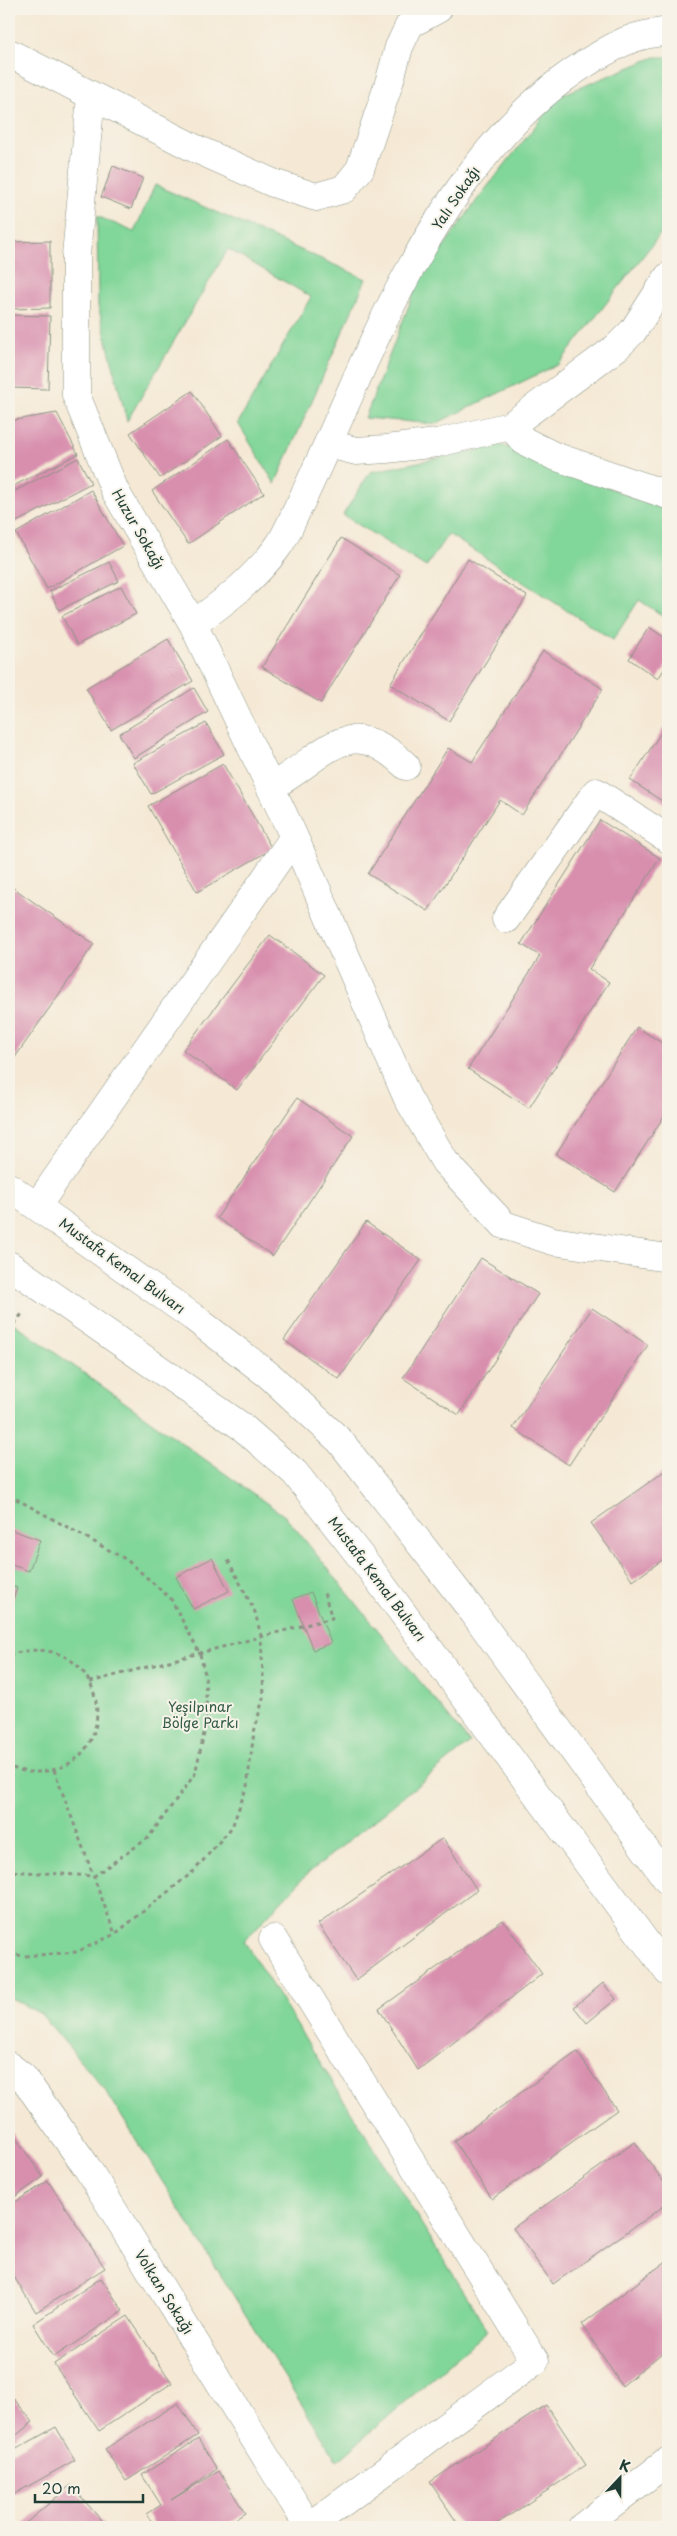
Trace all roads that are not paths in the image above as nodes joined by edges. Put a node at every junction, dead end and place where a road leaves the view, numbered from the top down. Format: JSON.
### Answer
{"nodes":[{"id":1,"x":438,"y":9,"type":"edge"},
{"id":2,"x":668,"y":31,"type":"edge"},
{"id":3,"x":9,"y":53,"type":"edge"},
{"id":4,"x":92,"y":97,"type":"junction"},
{"id":5,"x":668,"y":277,"type":"edge"},
{"id":6,"x":510,"y":426,"type":"junction"},
{"id":7,"x":329,"y":444,"type":"junction"},
{"id":8,"x":668,"y":495,"type":"edge"},
{"id":9,"x":193,"y":624,"type":"junction"},
{"id":10,"x":406,"y":766,"type":"dead end"},
{"id":11,"x":270,"y":787,"type":"junction"},
{"id":12,"x":294,"y":836,"type":"junction"},
{"id":13,"x":668,"y":839,"type":"edge"},
{"id":14,"x":506,"y":919,"type":"dead end"},
{"id":15,"x":9,"y":1186,"type":"edge"},
{"id":16,"x":38,"y":1206,"type":"junction"},
{"id":17,"x":668,"y":1258,"type":"edge"},
{"id":18,"x":9,"y":1265,"type":"edge"},
{"id":19,"x":668,"y":1881,"type":"edge"},
{"id":20,"x":273,"y":1939,"type":"dead end"},
{"id":21,"x":668,"y":1972,"type":"edge"},
{"id":22,"x":9,"y":2066,"type":"edge"},
{"id":23,"x":668,"y":2461,"type":"edge"},
{"id":24,"x":309,"y":2527,"type":"edge"},
{"id":25,"x":582,"y":2527,"type":"edge"}],
"edges":[{"from":1,"to":4,"type":"street"},
{"from":2,"to":7,"type":"street","name":"Yalı Sokağı"},
{"from":3,"to":4,"type":"street"},
{"from":4,"to":9,"type":"street","name":"Huzur Sokağı"},
{"from":5,"to":6,"type":"street"},
{"from":6,"to":7,"type":"street"},
{"from":6,"to":8,"type":"street"},
{"from":7,"to":9,"type":"street","name":"Yalı Sokağı"},
{"from":9,"to":11,"type":"street","name":"Huzur Sokağı"},
{"from":10,"to":11,"type":"street"},
{"from":11,"to":12,"type":"street","name":"Huzur Sokağı"},
{"from":12,"to":16,"type":"street"},
{"from":12,"to":17,"type":"street","name":"Huzur Sokağı"},
{"from":13,"to":14,"type":"street"},
{"from":15,"to":16,"type":"street","name":"Mustafa Kemal Bulvarı"},
{"from":16,"to":19,"type":"street","name":"Mustafa Kemal Bulvarı"},
{"from":18,"to":21,"type":"street","name":"Mustafa Kemal Bulvarı"},
{"from":20,"to":24,"type":"street"},
{"from":22,"to":24,"type":"street","name":"Volkan Sokağı"},
{"from":23,"to":25,"type":"street"}]}
